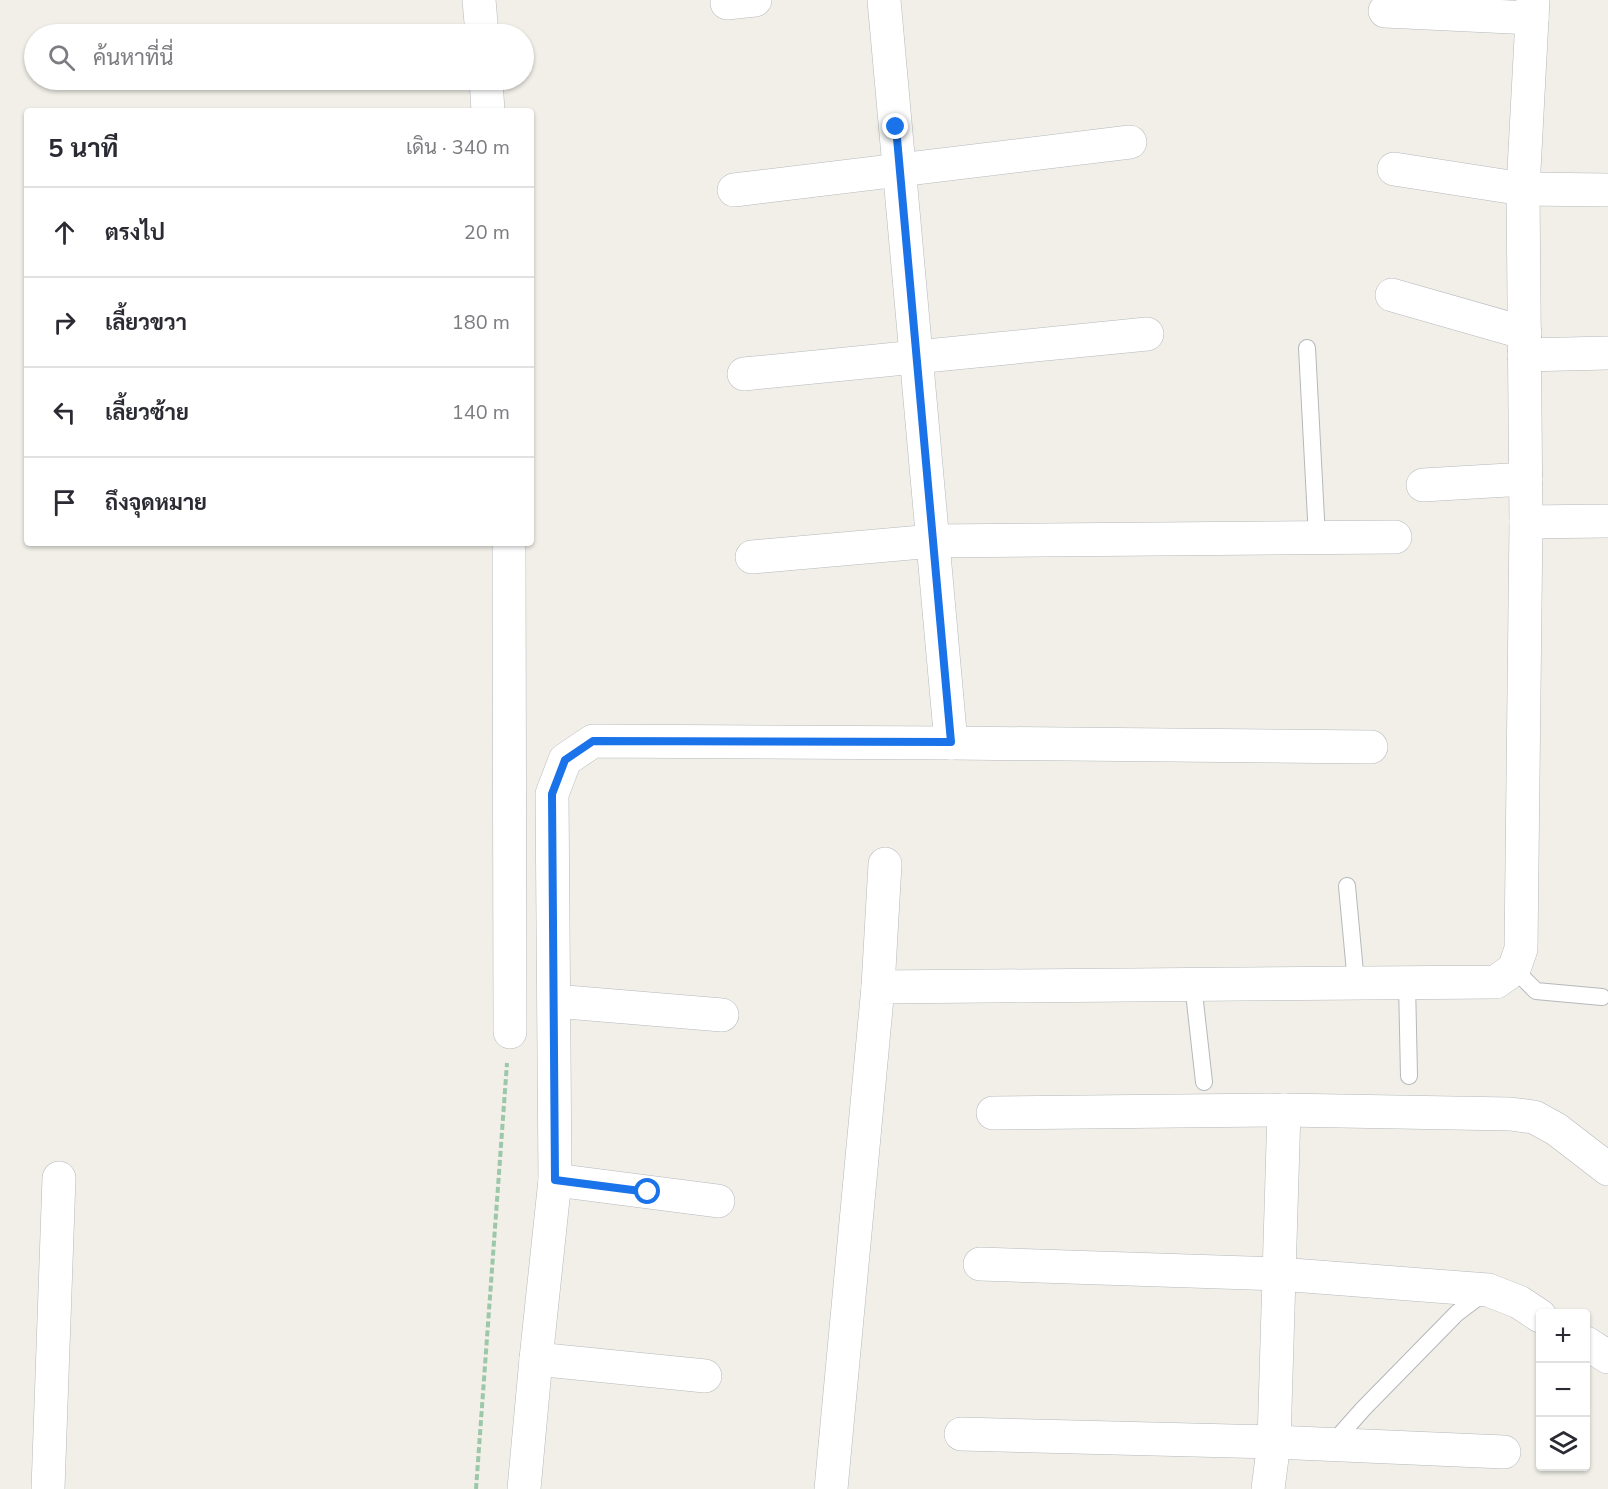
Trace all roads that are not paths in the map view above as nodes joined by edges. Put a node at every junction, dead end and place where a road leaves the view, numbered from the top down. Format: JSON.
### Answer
{"nodes":[{"id":1,"x":479,"y":0,"type":"edge"},
{"id":2,"x":884,"y":0,"type":"edge"},
{"id":3,"x":1532,"y":9,"type":"edge"},
{"id":4,"x":1385,"y":10,"type":"dead end"},
{"id":5,"x":481,"y":24,"type":"edge"},
{"id":6,"x":487,"y":90,"type":"edge"},
{"id":7,"x":488,"y":108,"type":"edge"},
{"id":8,"x":1130,"y":142,"type":"dead end"},
{"id":9,"x":1394,"y":169,"type":"dead end"},
{"id":10,"x":900,"y":170,"type":"junction"},
{"id":11,"x":1523,"y":189,"type":"junction"},
{"id":12,"x":734,"y":190,"type":"dead end"},
{"id":13,"x":1608,"y":190,"type":"edge"},
{"id":14,"x":1392,"y":295,"type":"dead end"},
{"id":15,"x":1147,"y":334,"type":"dead end"},
{"id":16,"x":1525,"y":344,"type":"junction"},
{"id":17,"x":1307,"y":348,"type":"dead end"},
{"id":18,"x":1608,"y":353,"type":"edge"},
{"id":19,"x":916,"y":355,"type":"junction"},
{"id":20,"x":744,"y":374,"type":"dead end"},
{"id":21,"x":1526,"y":478,"type":"junction"},
{"id":22,"x":1423,"y":485,"type":"dead end"},
{"id":23,"x":1608,"y":521,"type":"edge"},
{"id":24,"x":1526,"y":522,"type":"junction"},
{"id":25,"x":1395,"y":537,"type":"dead end"},
{"id":26,"x":1317,"y":538,"type":"junction"},
{"id":27,"x":933,"y":541,"type":"junction"},
{"id":28,"x":509,"y":546,"type":"edge"},
{"id":29,"x":752,"y":557,"type":"dead end"},
{"id":30,"x":951,"y":742,"type":"junction"},
{"id":31,"x":1371,"y":747,"type":"dead end"},
{"id":32,"x":885,"y":864,"type":"dead end"},
{"id":33,"x":1347,"y":885,"type":"dead end"},
{"id":34,"x":1514,"y":969,"type":"junction"},
{"id":35,"x":1407,"y":982,"type":"junction"},
{"id":36,"x":1356,"y":983,"type":"junction"},
{"id":37,"x":1194,"y":984,"type":"junction"},
{"id":38,"x":878,"y":987,"type":"junction"},
{"id":39,"x":1602,"y":997,"type":"dead end"},
{"id":40,"x":554,"y":1001,"type":"junction"},
{"id":41,"x":722,"y":1015,"type":"dead end"},
{"id":42,"x":510,"y":1032,"type":"road end"},
{"id":43,"x":1409,"y":1076,"type":"dead end"},
{"id":44,"x":1204,"y":1082,"type":"dead end"},
{"id":45,"x":1284,"y":1110,"type":"junction"},
{"id":46,"x":993,"y":1113,"type":"dead end"},
{"id":47,"x":1608,"y":1169,"type":"edge"},
{"id":48,"x":58,"y":1178,"type":"dead end"},
{"id":49,"x":555,"y":1180,"type":"junction"},
{"id":50,"x":718,"y":1201,"type":"dead end"},
{"id":51,"x":980,"y":1264,"type":"dead end"},
{"id":52,"x":1279,"y":1274,"type":"junction"},
{"id":53,"x":1488,"y":1290,"type":"junction"},
{"id":54,"x":1536,"y":1313,"type":"edge"},
{"id":55,"x":1590,"y":1346,"type":"edge"},
{"id":56,"x":1608,"y":1357,"type":"edge"},
{"id":57,"x":536,"y":1359,"type":"junction"},
{"id":58,"x":705,"y":1376,"type":"dead end"},
{"id":59,"x":961,"y":1434,"type":"dead end"},
{"id":60,"x":1274,"y":1442,"type":"junction"},
{"id":61,"x":1332,"y":1444,"type":"junction"},
{"id":62,"x":1504,"y":1452,"type":"dead end"},
{"id":63,"x":48,"y":1489,"type":"edge"},
{"id":64,"x":524,"y":1489,"type":"edge"},
{"id":65,"x":831,"y":1489,"type":"edge"},
{"id":66,"x":1268,"y":1489,"type":"edge"}],
"edges":[{"from":1,"to":5,"type":"street"},
{"from":2,"to":10,"type":"street"},
{"from":3,"to":4,"type":"street"},
{"from":3,"to":11,"type":"street"},
{"from":6,"to":7,"type":"street"},
{"from":8,"to":10,"type":"street"},
{"from":9,"to":11,"type":"street"},
{"from":10,"to":12,"type":"street"},
{"from":10,"to":19,"type":"street"},
{"from":11,"to":13,"type":"street"},
{"from":11,"to":16,"type":"street"},
{"from":14,"to":16,"type":"street"},
{"from":15,"to":19,"type":"street"},
{"from":16,"to":18,"type":"street"},
{"from":16,"to":21,"type":"street"},
{"from":17,"to":26,"type":"lane"},
{"from":19,"to":20,"type":"street"},
{"from":19,"to":27,"type":"street"},
{"from":21,"to":22,"type":"street"},
{"from":21,"to":24,"type":"street"},
{"from":23,"to":24,"type":"street"},
{"from":24,"to":34,"type":"street"},
{"from":25,"to":26,"type":"street"},
{"from":26,"to":27,"type":"street"},
{"from":27,"to":29,"type":"street"},
{"from":27,"to":30,"type":"street"},
{"from":28,"to":42,"type":"street"},
{"from":30,"to":31,"type":"street"},
{"from":30,"to":40,"type":"street"},
{"from":32,"to":38,"type":"street"},
{"from":33,"to":36,"type":"lane"},
{"from":34,"to":35,"type":"street"},
{"from":34,"to":39,"type":"lane"},
{"from":35,"to":36,"type":"street"},
{"from":35,"to":43,"type":"lane"},
{"from":36,"to":37,"type":"street"},
{"from":37,"to":38,"type":"street"},
{"from":37,"to":44,"type":"lane"},
{"from":38,"to":65,"type":"street"},
{"from":40,"to":41,"type":"street"},
{"from":40,"to":49,"type":"street"},
{"from":45,"to":46,"type":"street"},
{"from":45,"to":47,"type":"street"},
{"from":45,"to":52,"type":"street"},
{"from":48,"to":63,"type":"street"},
{"from":49,"to":50,"type":"street"},
{"from":49,"to":57,"type":"street"},
{"from":51,"to":52,"type":"street"},
{"from":52,"to":53,"type":"street"},
{"from":52,"to":60,"type":"street"},
{"from":53,"to":54,"type":"street"},
{"from":53,"to":61,"type":"lane"},
{"from":55,"to":56,"type":"street"},
{"from":57,"to":58,"type":"street"},
{"from":57,"to":64,"type":"street"},
{"from":59,"to":60,"type":"street"},
{"from":60,"to":61,"type":"street"},
{"from":60,"to":66,"type":"street"},
{"from":61,"to":62,"type":"street"}]}
